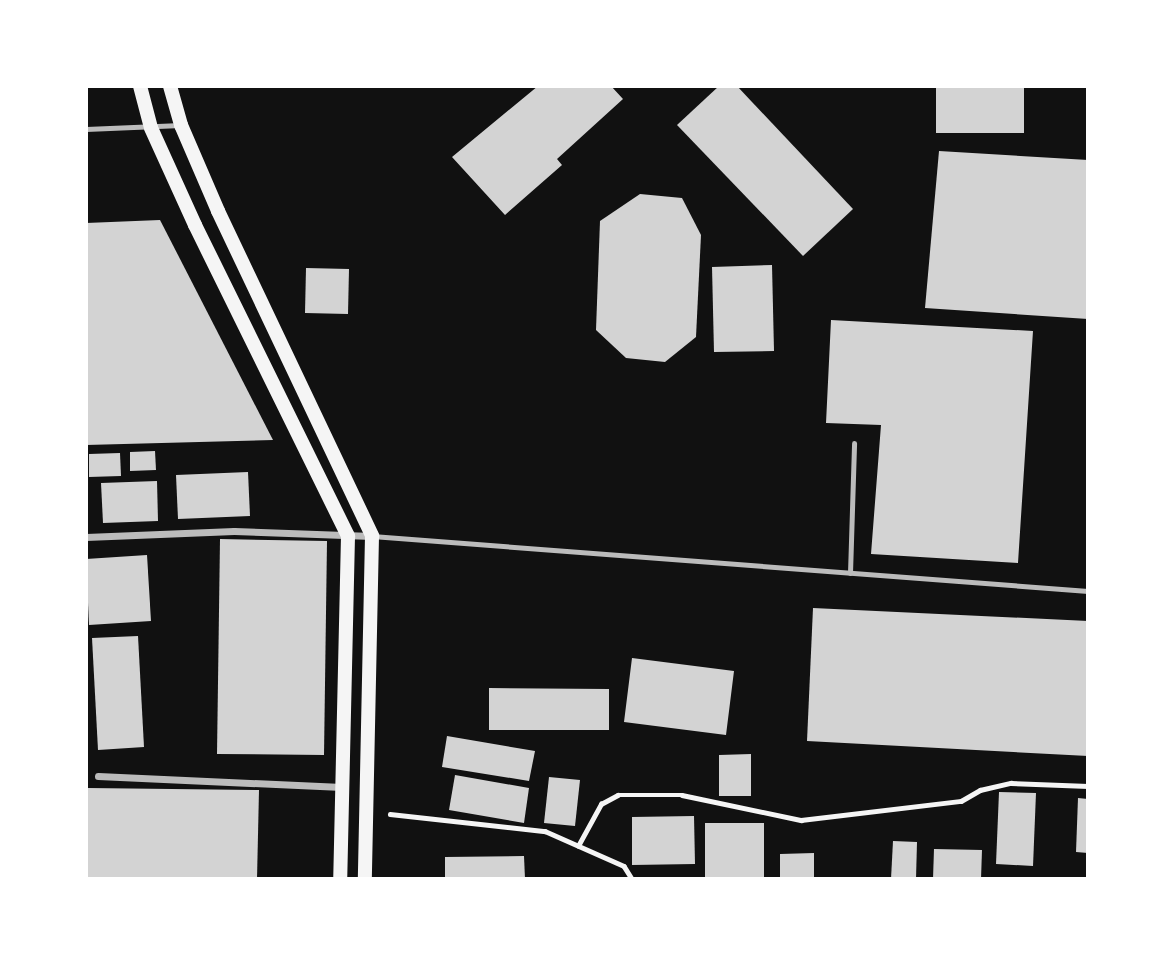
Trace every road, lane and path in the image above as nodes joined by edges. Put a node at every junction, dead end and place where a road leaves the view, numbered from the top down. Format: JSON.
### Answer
{"nodes":[{"id":1,"x":140,"y":86,"type":"edge"},
{"id":2,"x":170,"y":86,"type":"edge"},
{"id":3,"x":181,"y":125,"type":"junction"},
{"id":4,"x":151,"y":128,"type":"junction"},
{"id":5,"x":86,"y":129,"type":"edge"},
{"id":6,"x":854,"y":443,"type":"dead end"},
{"id":7,"x":348,"y":536,"type":"junction"},
{"id":8,"x":372,"y":536,"type":"junction"},
{"id":9,"x":86,"y":537,"type":"edge"},
{"id":10,"x":850,"y":573,"type":"junction"},
{"id":11,"x":1088,"y":591,"type":"edge"},
{"id":12,"x":345,"y":757,"type":"junction"},
{"id":13,"x":371,"y":759,"type":"junction"},
{"id":14,"x":98,"y":776,"type":"dead end"},
{"id":15,"x":1088,"y":786,"type":"edge"},
{"id":16,"x":343,"y":787,"type":"junction"},
{"id":17,"x":368,"y":811,"type":"junction"},
{"id":18,"x":579,"y":846,"type":"junction"},
{"id":19,"x":340,"y":879,"type":"edge"},
{"id":20,"x":365,"y":879,"type":"edge"},
{"id":21,"x":632,"y":879,"type":"edge"}],
"edges":[{"from":1,"to":4,"type":"main road"},
{"from":2,"to":3,"type":"main road"},
{"from":3,"to":4,"type":"lane"},
{"from":3,"to":8,"type":"main road"},
{"from":4,"to":5,"type":"lane"},
{"from":4,"to":7,"type":"main road"},
{"from":6,"to":10,"type":"lane"},
{"from":7,"to":8,"type":"street"},
{"from":7,"to":9,"type":"street"},
{"from":7,"to":12,"type":"main road"},
{"from":8,"to":10,"type":"lane"},
{"from":8,"to":13,"type":"main road"},
{"from":10,"to":11,"type":"lane"},
{"from":12,"to":13,"type":"main road"},
{"from":12,"to":16,"type":"main road"},
{"from":13,"to":17,"type":"main road"},
{"from":14,"to":16,"type":"street"},
{"from":15,"to":18,"type":"path"},
{"from":16,"to":19,"type":"main road"},
{"from":17,"to":18,"type":"path"},
{"from":17,"to":20,"type":"main road"},
{"from":18,"to":21,"type":"path"}]}
